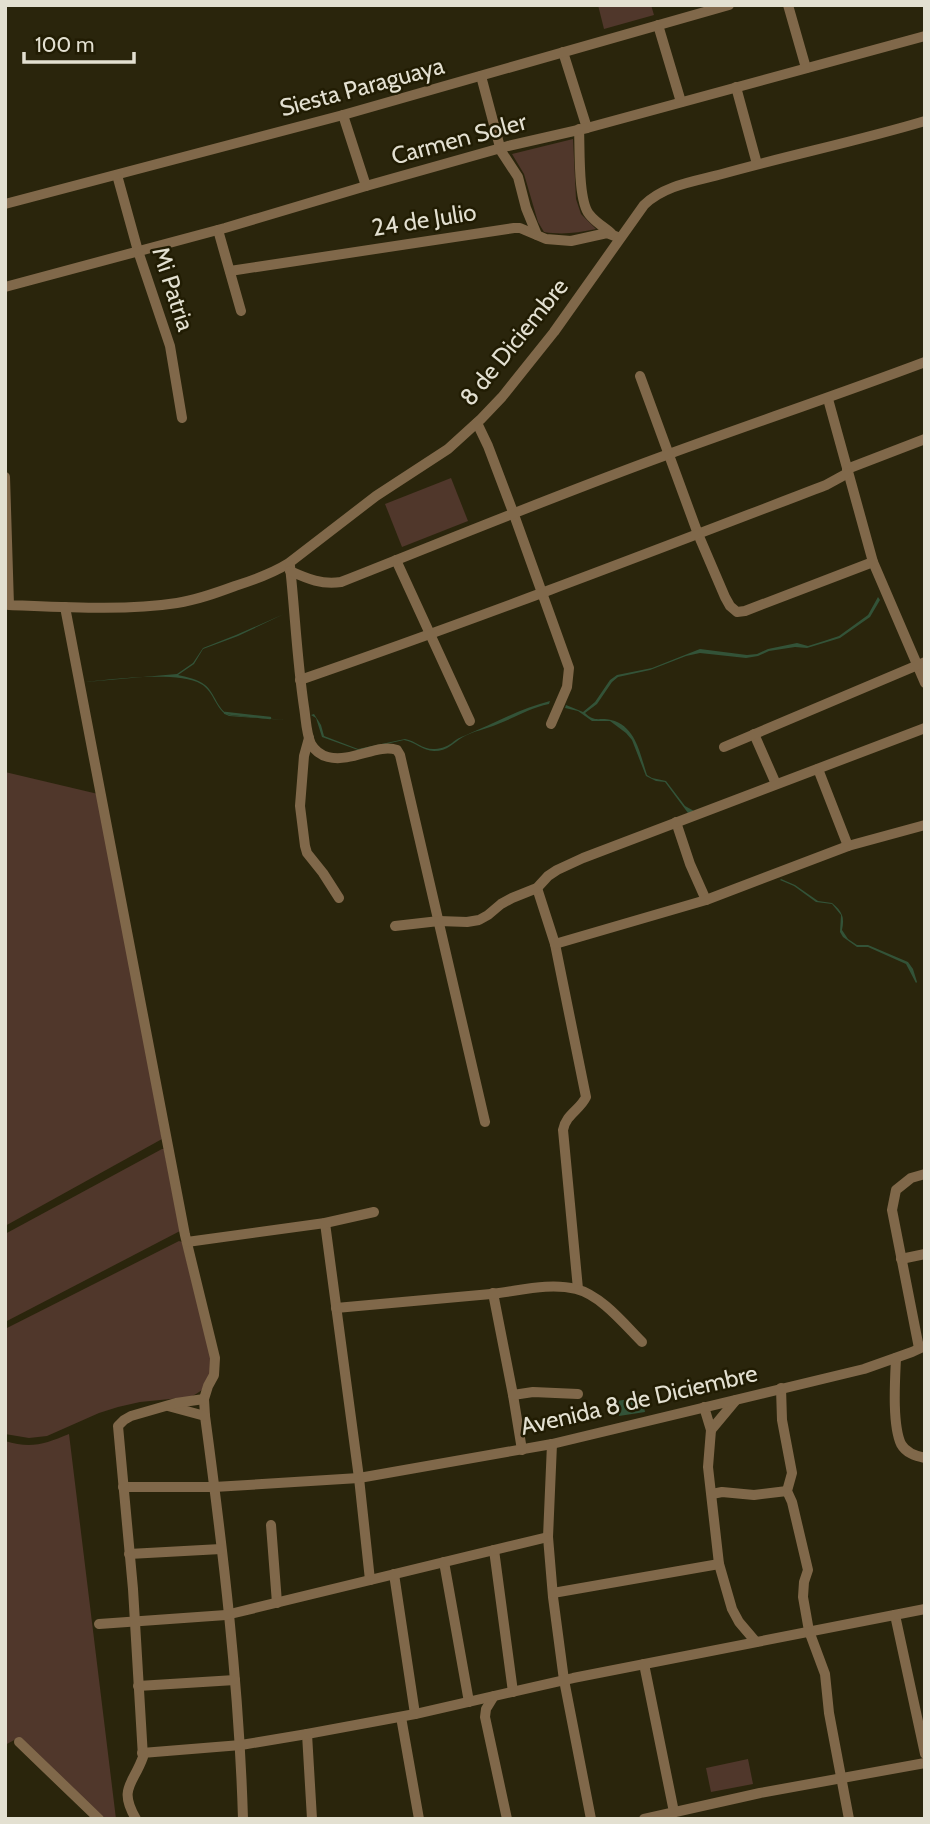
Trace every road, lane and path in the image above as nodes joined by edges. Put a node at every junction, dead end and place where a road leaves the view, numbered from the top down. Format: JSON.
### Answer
{"nodes":[{"id":1,"x":729,"y":5,"type":"edge"},
{"id":2,"x":788,"y":5,"type":"edge"},
{"id":3,"x":658,"y":25,"type":"junction"},
{"id":4,"x":925,"y":36,"type":"edge"},
{"id":5,"x":563,"y":52,"type":"junction"},
{"id":6,"x":806,"y":68,"type":"junction"},
{"id":7,"x":481,"y":76,"type":"junction"},
{"id":8,"x":736,"y":87,"type":"junction"},
{"id":9,"x":681,"y":102,"type":"junction"},
{"id":10,"x":343,"y":115,"type":"junction"},
{"id":11,"x":925,"y":121,"type":"edge"},
{"id":12,"x":583,"y":129,"type":"junction"},
{"id":13,"x":500,"y":148,"type":"junction"},
{"id":14,"x":757,"y":164,"type":"junction"},
{"id":15,"x":117,"y":175,"type":"junction"},
{"id":16,"x":366,"y":186,"type":"junction"},
{"id":17,"x":5,"y":204,"type":"edge"},
{"id":18,"x":218,"y":230,"type":"junction"},
{"id":19,"x":537,"y":235,"type":"junction"},
{"id":20,"x":615,"y":236,"type":"junction"},
{"id":21,"x":138,"y":251,"type":"junction"},
{"id":22,"x":230,"y":271,"type":"junction"},
{"id":23,"x":5,"y":287,"type":"edge"},
{"id":24,"x":241,"y":311,"type":"dead end"},
{"id":25,"x":925,"y":362,"type":"edge"},
{"id":26,"x":640,"y":376,"type":"dead end"},
{"id":27,"x":828,"y":399,"type":"junction"},
{"id":28,"x":182,"y":418,"type":"dead end"},
{"id":29,"x":477,"y":423,"type":"junction"},
{"id":30,"x":925,"y":439,"type":"edge"},
{"id":31,"x":670,"y":454,"type":"junction"},
{"id":32,"x":848,"y":471,"type":"junction"},
{"id":33,"x":5,"y":477,"type":"edge"},
{"id":34,"x":513,"y":512,"type":"junction"},
{"id":35,"x":698,"y":534,"type":"junction"},
{"id":36,"x":396,"y":560,"type":"junction"},
{"id":37,"x":873,"y":562,"type":"junction"},
{"id":38,"x":290,"y":567,"type":"junction"},
{"id":39,"x":543,"y":593,"type":"junction"},
{"id":40,"x":65,"y":607,"type":"junction"},
{"id":41,"x":430,"y":635,"type":"junction"},
{"id":42,"x":921,"y":664,"type":"edge"},
{"id":43,"x":300,"y":680,"type":"junction"},
{"id":44,"x":925,"y":683,"type":"edge"},
{"id":45,"x":470,"y":721,"type":"dead end"},
{"id":46,"x":551,"y":724,"type":"dead end"},
{"id":47,"x":925,"y":728,"type":"edge"},
{"id":48,"x":754,"y":734,"type":"junction"},
{"id":49,"x":309,"y":738,"type":"junction"},
{"id":50,"x":724,"y":747,"type":"dead end"},
{"id":51,"x":818,"y":769,"type":"junction"},
{"id":52,"x":776,"y":784,"type":"junction"},
{"id":53,"x":676,"y":822,"type":"junction"},
{"id":54,"x":925,"y":825,"type":"edge"},
{"id":55,"x":848,"y":846,"type":"junction"},
{"id":56,"x":537,"y":888,"type":"junction"},
{"id":57,"x":339,"y":898,"type":"dead end"},
{"id":58,"x":706,"y":900,"type":"junction"},
{"id":59,"x":439,"y":921,"type":"junction"},
{"id":60,"x":395,"y":926,"type":"dead end"},
{"id":61,"x":555,"y":944,"type":"junction"},
{"id":62,"x":485,"y":1122,"type":"dead end"},
{"id":63,"x":925,"y":1174,"type":"edge"},
{"id":64,"x":374,"y":1212,"type":"dead end"},
{"id":65,"x":325,"y":1223,"type":"junction"},
{"id":66,"x":187,"y":1242,"type":"junction"},
{"id":67,"x":925,"y":1254,"type":"edge"},
{"id":68,"x":901,"y":1259,"type":"junction"},
{"id":69,"x":578,"y":1289,"type":"junction"},
{"id":70,"x":494,"y":1293,"type":"junction"},
{"id":71,"x":337,"y":1308,"type":"junction"},
{"id":72,"x":642,"y":1342,"type":"dead end"},
{"id":73,"x":922,"y":1347,"type":"edge"},
{"id":74,"x":896,"y":1358,"type":"junction"},
{"id":75,"x":781,"y":1388,"type":"junction"},
{"id":76,"x":578,"y":1394,"type":"dead end"},
{"id":77,"x":513,"y":1395,"type":"junction"},
{"id":78,"x":204,"y":1399,"type":"junction"},
{"id":79,"x":737,"y":1400,"type":"junction"},
{"id":80,"x":168,"y":1406,"type":"junction"},
{"id":81,"x":704,"y":1407,"type":"junction"},
{"id":82,"x":205,"y":1416,"type":"junction"},
{"id":83,"x":711,"y":1430,"type":"junction"},
{"id":84,"x":552,"y":1444,"type":"junction"},
{"id":85,"x":522,"y":1450,"type":"junction"},
{"id":86,"x":925,"y":1458,"type":"edge"},
{"id":87,"x":359,"y":1478,"type":"junction"},
{"id":88,"x":123,"y":1487,"type":"junction"},
{"id":89,"x":214,"y":1487,"type":"junction"},
{"id":90,"x":787,"y":1491,"type":"junction"},
{"id":91,"x":712,"y":1494,"type":"junction"},
{"id":92,"x":271,"y":1525,"type":"dead end"},
{"id":93,"x":548,"y":1536,"type":"junction"},
{"id":94,"x":221,"y":1549,"type":"junction"},
{"id":95,"x":494,"y":1550,"type":"junction"},
{"id":96,"x":129,"y":1554,"type":"junction"},
{"id":97,"x":444,"y":1562,"type":"junction"},
{"id":98,"x":719,"y":1564,"type":"junction"},
{"id":99,"x":394,"y":1574,"type":"junction"},
{"id":100,"x":370,"y":1580,"type":"junction"},
{"id":101,"x":552,"y":1593,"type":"junction"},
{"id":102,"x":277,"y":1603,"type":"junction"},
{"id":103,"x":925,"y":1609,"type":"edge"},
{"id":104,"x":230,"y":1614,"type":"junction"},
{"id":105,"x":895,"y":1615,"type":"junction"},
{"id":106,"x":135,"y":1621,"type":"junction"},
{"id":107,"x":99,"y":1624,"type":"dead end"},
{"id":108,"x":809,"y":1631,"type":"junction"},
{"id":109,"x":756,"y":1642,"type":"junction"},
{"id":110,"x":644,"y":1664,"type":"junction"},
{"id":111,"x":235,"y":1680,"type":"junction"},
{"id":112,"x":564,"y":1680,"type":"junction"},
{"id":113,"x":138,"y":1686,"type":"junction"},
{"id":114,"x":513,"y":1692,"type":"junction"},
{"id":115,"x":494,"y":1696,"type":"junction"},
{"id":116,"x":469,"y":1702,"type":"junction"},
{"id":117,"x":415,"y":1714,"type":"junction"},
{"id":118,"x":401,"y":1717,"type":"junction"},
{"id":119,"x":307,"y":1734,"type":"junction"},
{"id":120,"x":19,"y":1742,"type":"dead end"},
{"id":121,"x":241,"y":1745,"type":"junction"},
{"id":122,"x":142,"y":1753,"type":"junction"},
{"id":123,"x":925,"y":1754,"type":"edge"},
{"id":124,"x":925,"y":1763,"type":"edge"},
{"id":125,"x":841,"y":1779,"type":"junction"},
{"id":126,"x":674,"y":1812,"type":"junction"},
{"id":127,"x":99,"y":1819,"type":"edge"},
{"id":128,"x":136,"y":1819,"type":"edge"},
{"id":129,"x":243,"y":1819,"type":"edge"},
{"id":130,"x":312,"y":1819,"type":"edge"},
{"id":131,"x":419,"y":1819,"type":"edge"},
{"id":132,"x":507,"y":1819,"type":"edge"},
{"id":133,"x":591,"y":1819,"type":"edge"},
{"id":134,"x":644,"y":1819,"type":"edge"},
{"id":135,"x":849,"y":1819,"type":"edge"}],
"edges":[{"from":1,"to":3,"type":"street","name":"Siesta Paraguaya"},
{"from":2,"to":6,"type":"street"},
{"from":3,"to":5,"type":"street","name":"Siesta Paraguaya"},
{"from":3,"to":9,"type":"street"},
{"from":4,"to":6,"type":"street","name":"Carmen Soler"},
{"from":5,"to":7,"type":"street","name":"Siesta Paraguaya"},
{"from":5,"to":12,"type":"street"},
{"from":6,"to":8,"type":"street","name":"Carmen Soler"},
{"from":7,"to":10,"type":"street","name":"Siesta Paraguaya"},
{"from":7,"to":13,"type":"street"},
{"from":8,"to":9,"type":"street","name":"Carmen Soler"},
{"from":8,"to":14,"type":"street"},
{"from":9,"to":12,"type":"street","name":"Carmen Soler"},
{"from":10,"to":15,"type":"street","name":"Siesta Paraguaya"},
{"from":10,"to":16,"type":"street"},
{"from":11,"to":14,"type":"street","name":"8 de Diciembre"},
{"from":12,"to":13,"type":"street","name":"Carmen Soler"},
{"from":12,"to":20,"type":"street"},
{"from":13,"to":16,"type":"street","name":"Carmen Soler"},
{"from":13,"to":19,"type":"street"},
{"from":14,"to":20,"type":"street","name":"8 de Diciembre"},
{"from":15,"to":17,"type":"street","name":"Siesta Paraguaya"},
{"from":15,"to":21,"type":"street","name":"Mi Patria"},
{"from":16,"to":18,"type":"street","name":"Carmen Soler"},
{"from":18,"to":21,"type":"street","name":"Carmen Soler"},
{"from":18,"to":22,"type":"street"},
{"from":19,"to":20,"type":"street","name":"24 de Julio"},
{"from":19,"to":22,"type":"street","name":"24 de Julio"},
{"from":20,"to":29,"type":"street","name":"8 de Diciembre"},
{"from":21,"to":23,"type":"street","name":"Carmen Soler"},
{"from":21,"to":28,"type":"street","name":"Mi Patria"},
{"from":22,"to":24,"type":"street"},
{"from":25,"to":27,"type":"street"},
{"from":26,"to":31,"type":"street"},
{"from":27,"to":31,"type":"street"},
{"from":27,"to":32,"type":"street"},
{"from":29,"to":34,"type":"street"},
{"from":29,"to":38,"type":"street","name":"8 de Diciembre"},
{"from":30,"to":32,"type":"street"},
{"from":31,"to":34,"type":"street"},
{"from":31,"to":35,"type":"street"},
{"from":32,"to":35,"type":"street"},
{"from":32,"to":37,"type":"street"},
{"from":33,"to":40,"type":"street","name":"8 de Diciembre"},
{"from":34,"to":36,"type":"street"},
{"from":34,"to":39,"type":"street"},
{"from":35,"to":37,"type":"street"},
{"from":35,"to":39,"type":"street"},
{"from":36,"to":38,"type":"street"},
{"from":36,"to":41,"type":"street"},
{"from":37,"to":42,"type":"street"},
{"from":38,"to":40,"type":"street","name":"8 de Diciembre"},
{"from":38,"to":43,"type":"street"},
{"from":39,"to":41,"type":"street"},
{"from":39,"to":46,"type":"street"},
{"from":40,"to":66,"type":"street"},
{"from":41,"to":43,"type":"street"},
{"from":41,"to":45,"type":"street"},
{"from":42,"to":44,"type":"street"},
{"from":42,"to":48,"type":"street"},
{"from":43,"to":49,"type":"street"},
{"from":47,"to":51,"type":"street"},
{"from":48,"to":50,"type":"street"},
{"from":48,"to":52,"type":"street"},
{"from":49,"to":57,"type":"street"},
{"from":49,"to":59,"type":"street"},
{"from":51,"to":52,"type":"street"},
{"from":51,"to":55,"type":"street"},
{"from":52,"to":53,"type":"street"},
{"from":53,"to":56,"type":"street"},
{"from":53,"to":58,"type":"street"},
{"from":54,"to":55,"type":"street"},
{"from":55,"to":58,"type":"street"},
{"from":56,"to":59,"type":"street"},
{"from":56,"to":61,"type":"street"},
{"from":58,"to":61,"type":"street"},
{"from":59,"to":60,"type":"street"},
{"from":59,"to":62,"type":"street"},
{"from":61,"to":69,"type":"street"},
{"from":63,"to":68,"type":"street"},
{"from":64,"to":65,"type":"street"},
{"from":65,"to":66,"type":"street"},
{"from":65,"to":71,"type":"street"},
{"from":66,"to":78,"type":"street"},
{"from":67,"to":68,"type":"street"},
{"from":68,"to":73,"type":"street"},
{"from":69,"to":70,"type":"street"},
{"from":69,"to":72,"type":"street"},
{"from":70,"to":71,"type":"street"},
{"from":70,"to":77,"type":"street"},
{"from":71,"to":87,"type":"street"},
{"from":73,"to":74,"type":"street","name":"Avenida 8 de Diciembre"},
{"from":74,"to":75,"type":"street","name":"Avenida 8 de Diciembre"},
{"from":74,"to":86,"type":"street"},
{"from":75,"to":79,"type":"street","name":"Avenida 8 de Diciembre"},
{"from":75,"to":90,"type":"street"},
{"from":76,"to":77,"type":"street"},
{"from":77,"to":85,"type":"street"},
{"from":78,"to":80,"type":"street"},
{"from":78,"to":82,"type":"street"},
{"from":79,"to":81,"type":"street","name":"Avenida 8 de Diciembre"},
{"from":79,"to":83,"type":"street"},
{"from":80,"to":82,"type":"street"},
{"from":80,"to":88,"type":"street"},
{"from":81,"to":83,"type":"street"},
{"from":81,"to":84,"type":"street","name":"Avenida 8 de Diciembre"},
{"from":82,"to":89,"type":"street"},
{"from":83,"to":91,"type":"street"},
{"from":84,"to":85,"type":"street","name":"Avenida 8 de Diciembre"},
{"from":84,"to":93,"type":"street"},
{"from":85,"to":87,"type":"street","name":"Avenida 8 de Diciembre"},
{"from":87,"to":89,"type":"street","name":"Avenida 8 de Diciembre"},
{"from":87,"to":100,"type":"street"},
{"from":88,"to":89,"type":"street","name":"Avenida 8 de Diciembre"},
{"from":88,"to":96,"type":"street"},
{"from":89,"to":94,"type":"street"},
{"from":90,"to":91,"type":"street"},
{"from":90,"to":108,"type":"street"},
{"from":91,"to":98,"type":"street"},
{"from":92,"to":102,"type":"street"},
{"from":93,"to":95,"type":"street"},
{"from":93,"to":101,"type":"street"},
{"from":94,"to":96,"type":"street"},
{"from":94,"to":104,"type":"street"},
{"from":95,"to":97,"type":"street"},
{"from":95,"to":114,"type":"street"},
{"from":96,"to":106,"type":"street"},
{"from":97,"to":99,"type":"street"},
{"from":97,"to":116,"type":"street"},
{"from":98,"to":101,"type":"street"},
{"from":98,"to":109,"type":"street"},
{"from":99,"to":100,"type":"street"},
{"from":99,"to":117,"type":"street"},
{"from":100,"to":102,"type":"street"},
{"from":101,"to":112,"type":"street"},
{"from":102,"to":104,"type":"street"},
{"from":103,"to":105,"type":"street"},
{"from":104,"to":106,"type":"street"},
{"from":104,"to":111,"type":"street"},
{"from":105,"to":108,"type":"street"},
{"from":105,"to":123,"type":"street"},
{"from":106,"to":107,"type":"street"},
{"from":106,"to":113,"type":"street"},
{"from":108,"to":109,"type":"street"},
{"from":108,"to":125,"type":"street"},
{"from":109,"to":110,"type":"street"},
{"from":110,"to":112,"type":"street"},
{"from":110,"to":126,"type":"street"},
{"from":111,"to":113,"type":"street"},
{"from":111,"to":121,"type":"street"},
{"from":112,"to":114,"type":"street"},
{"from":112,"to":133,"type":"street"},
{"from":113,"to":122,"type":"street"},
{"from":114,"to":115,"type":"street"},
{"from":115,"to":116,"type":"street"},
{"from":115,"to":132,"type":"street"},
{"from":116,"to":117,"type":"street"},
{"from":117,"to":118,"type":"street"},
{"from":118,"to":119,"type":"street"},
{"from":118,"to":131,"type":"street"},
{"from":119,"to":121,"type":"street"},
{"from":119,"to":130,"type":"street"},
{"from":120,"to":127,"type":"street"},
{"from":121,"to":122,"type":"street"},
{"from":121,"to":129,"type":"street"},
{"from":122,"to":128,"type":"street"},
{"from":124,"to":125,"type":"street"},
{"from":125,"to":126,"type":"street"},
{"from":125,"to":135,"type":"street"},
{"from":126,"to":134,"type":"street"}]}
